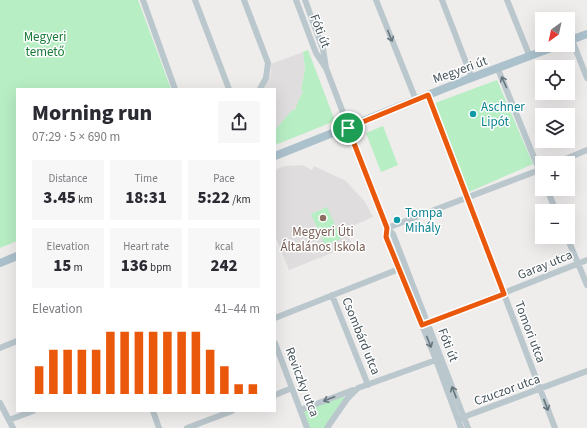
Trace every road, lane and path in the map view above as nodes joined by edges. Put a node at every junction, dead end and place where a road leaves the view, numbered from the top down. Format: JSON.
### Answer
{"nodes":[{"id":1,"x":143,"y":0,"type":"edge"},
{"id":2,"x":195,"y":0,"type":"edge"},
{"id":3,"x":244,"y":0,"type":"edge"},
{"id":4,"x":296,"y":0,"type":"edge"},
{"id":5,"x":305,"y":0,"type":"edge"},
{"id":6,"x":376,"y":0,"type":"edge"},
{"id":7,"x":442,"y":0,"type":"edge"},
{"id":8,"x":507,"y":0,"type":"edge"},
{"id":9,"x":587,"y":34,"type":"edge"},
{"id":10,"x":575,"y":39,"type":"edge"},
{"id":11,"x":542,"y":52,"type":"edge"},
{"id":12,"x":575,"y":52,"type":"edge"},
{"id":13,"x":530,"y":57,"type":"junction"},
{"id":14,"x":326,"y":68,"type":"junction"},
{"id":15,"x":498,"y":69,"type":"junction"},
{"id":16,"x":472,"y":78,"type":"junction"},
{"id":17,"x":587,"y":78,"type":"edge"},
{"id":18,"x":176,"y":88,"type":"edge"},
{"id":19,"x":229,"y":88,"type":"edge"},
{"id":20,"x":261,"y":88,"type":"edge"},
{"id":21,"x":428,"y":95,"type":"junction"},
{"id":22,"x":416,"y":100,"type":"junction"},
{"id":23,"x":348,"y":128,"type":"junction"},
{"id":24,"x":587,"y":150,"type":"edge"},
{"id":25,"x":276,"y":156,"type":"edge"},
{"id":26,"x":535,"y":156,"type":"edge"},
{"id":27,"x":573,"y":156,"type":"edge"},
{"id":28,"x":535,"y":171,"type":"edge"},
{"id":29,"x":467,"y":198,"type":"junction"},
{"id":30,"x":387,"y":228,"type":"junction"},
{"id":31,"x":570,"y":244,"type":"edge"},
{"id":32,"x":16,"y":256,"type":"edge"},
{"id":33,"x":587,"y":260,"type":"edge"},
{"id":34,"x":0,"y":263,"type":"edge"},
{"id":35,"x":578,"y":264,"type":"junction"},
{"id":36,"x":400,"y":269,"type":"junction"},
{"id":37,"x":587,"y":285,"type":"edge"},
{"id":38,"x":504,"y":294,"type":"junction"},
{"id":39,"x":332,"y":295,"type":"junction"},
{"id":40,"x":276,"y":318,"type":"edge"},
{"id":41,"x":425,"y":324,"type":"junction"},
{"id":42,"x":16,"y":341,"type":"edge"},
{"id":43,"x":276,"y":346,"type":"edge"},
{"id":44,"x":0,"y":348,"type":"edge"},
{"id":45,"x":436,"y":360,"type":"junction"},
{"id":46,"x":587,"y":371,"type":"edge"},
{"id":47,"x":368,"y":385,"type":"junction"},
{"id":48,"x":292,"y":388,"type":"junction"},
{"id":49,"x":358,"y":388,"type":"junction"},
{"id":50,"x":540,"y":390,"type":"junction"},
{"id":51,"x":276,"y":395,"type":"edge"},
{"id":52,"x":0,"y":403,"type":"edge"},
{"id":53,"x":300,"y":410,"type":"junction"},
{"id":54,"x":30,"y":412,"type":"edge"},
{"id":55,"x":153,"y":412,"type":"edge"},
{"id":56,"x":229,"y":412,"type":"edge"},
{"id":57,"x":461,"y":419,"type":"junction"},
{"id":58,"x":9,"y":420,"type":"junction"},
{"id":59,"x":13,"y":428,"type":"edge"},
{"id":60,"x":159,"y":428,"type":"edge"},
{"id":61,"x":187,"y":428,"type":"edge"},
{"id":62,"x":308,"y":428,"type":"edge"},
{"id":63,"x":327,"y":428,"type":"edge"},
{"id":64,"x":461,"y":428,"type":"edge"},
{"id":65,"x":468,"y":428,"type":"edge"},
{"id":66,"x":554,"y":428,"type":"edge"}],
"edges":[{"from":1,"to":18,"type":"street"},
{"from":2,"to":19,"type":"street"},
{"from":3,"to":20,"type":"street"},
{"from":4,"to":14,"type":"street","name":"Fóti út"},
{"from":5,"to":14,"type":"street","name":"Fóti út"},
{"from":6,"to":22,"type":"street","one_way":true},
{"from":7,"to":16,"type":"street"},
{"from":8,"to":13,"type":"street"},
{"from":9,"to":10,"type":"main road"},
{"from":11,"to":13,"type":"main road","name":"Megyeri út"},
{"from":12,"to":17,"type":"street"},
{"from":13,"to":15,"type":"main road","name":"Megyeri út"},
{"from":14,"to":23,"type":"street","name":"Fóti út"},
{"from":15,"to":16,"type":"main road","name":"Megyeri út"},
{"from":26,"to":15,"type":"street","one_way":true},
{"from":16,"to":21,"type":"main road","name":"Megyeri út"},
{"from":21,"to":22,"type":"main road","name":"Megyeri út"},
{"from":21,"to":29,"type":"street","name":"Tomori utca"},
{"from":22,"to":23,"type":"main road","name":"Megyeri út"},
{"from":23,"to":25,"type":"main road","name":"Megyeri út"},
{"from":23,"to":30,"type":"street","name":"Fóti út"},
{"from":24,"to":27,"type":"street"},
{"from":28,"to":29,"type":"street"},
{"from":29,"to":30,"type":"street"},
{"from":29,"to":38,"type":"street","name":"Tomori utca"},
{"from":30,"to":36,"type":"street","name":"Fóti út"},
{"from":30,"to":41,"type":"street","name":"Fóti út"},
{"from":31,"to":35,"type":"street"},
{"from":32,"to":34,"type":"main road"},
{"from":33,"to":35,"type":"street","name":"Garay utca"},
{"from":35,"to":37,"type":"street"},
{"from":35,"to":38,"type":"street","name":"Garay utca"},
{"from":36,"to":39,"type":"street"},
{"from":36,"to":41,"type":"street","name":"Fóti út"},
{"from":38,"to":41,"type":"street","name":"Garay utca"},
{"from":38,"to":50,"type":"street","name":"Tomori utca"},
{"from":39,"to":40,"type":"street"},
{"from":39,"to":47,"type":"street","name":"Csombárd utca"},
{"from":41,"to":45,"type":"street","name":"Fóti út","one_way":true},
{"from":57,"to":41,"type":"street","name":"Fóti út","one_way":true},
{"from":42,"to":44,"type":"street"},
{"from":43,"to":48,"type":"street","name":"Reviczky utca"},
{"from":45,"to":47,"type":"street"},
{"from":45,"to":57,"type":"street","name":"Fóti út"},
{"from":46,"to":50,"type":"street","name":"Czuczor utca"},
{"from":47,"to":49,"type":"street"},
{"from":48,"to":51,"type":"street"},
{"from":48,"to":53,"type":"street","name":"Reviczky utca"},
{"from":49,"to":53,"type":"street","one_way":true},
{"from":49,"to":63,"type":"street"},
{"from":50,"to":57,"type":"street","name":"Czuczor utca"},
{"from":50,"to":66,"type":"street","name":"Tomori utca","one_way":true},
{"from":52,"to":58,"type":"street"},
{"from":53,"to":62,"type":"street","name":"Reviczky utca"},
{"from":54,"to":58,"type":"street"},
{"from":55,"to":60,"type":"street"},
{"from":56,"to":61,"type":"street"},
{"from":57,"to":64,"type":"street","name":"Fóti út"},
{"from":57,"to":65,"type":"street","name":"Fóti út"},
{"from":58,"to":59,"type":"street"}]}
